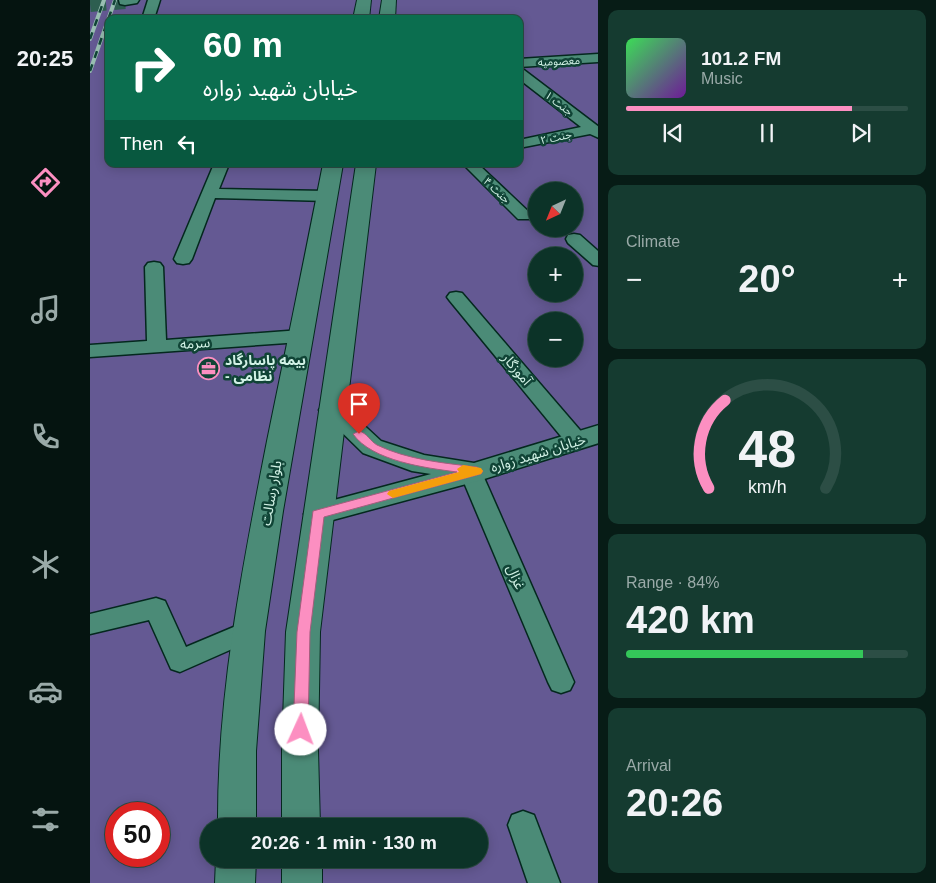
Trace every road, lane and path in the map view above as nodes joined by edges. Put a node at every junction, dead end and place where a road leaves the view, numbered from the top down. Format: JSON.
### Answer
{"nodes":[{"id":1,"x":154,"y":0,"type":"edge"},
{"id":2,"x":364,"y":0,"type":"edge"},
{"id":3,"x":389,"y":0,"type":"edge"},
{"id":4,"x":149,"y":15,"type":"edge"},
{"id":5,"x":362,"y":15,"type":"edge"},
{"id":6,"x":387,"y":15,"type":"edge"},
{"id":7,"x":598,"y":58,"type":"edge"},
{"id":8,"x":523,"y":63,"type":"edge"},
{"id":9,"x":523,"y":76,"type":"edge"},
{"id":10,"x":595,"y":132,"type":"edge"},
{"id":11,"x":523,"y":143,"type":"edge"},
{"id":12,"x":220,"y":167,"type":"edge"},
{"id":13,"x":332,"y":167,"type":"edge"},
{"id":14,"x":366,"y":167,"type":"edge"},
{"id":15,"x":473,"y":167,"type":"edge"},
{"id":16,"x":209,"y":192,"type":"junction"},
{"id":17,"x":327,"y":196,"type":"junction"},
{"id":18,"x":524,"y":216,"type":"dead end"},
{"id":19,"x":574,"y":238,"type":"dead end"},
{"id":20,"x":183,"y":259,"type":"dead end"},
{"id":21,"x":598,"y":261,"type":"edge"},
{"id":22,"x":154,"y":267,"type":"dead end"},
{"id":23,"x":311,"y":282,"type":"junction"},
{"id":24,"x":350,"y":283,"type":"junction"},
{"id":25,"x":456,"y":297,"type":"dead end"},
{"id":26,"x":301,"y":336,"type":"junction"},
{"id":27,"x":157,"y":346,"type":"junction"},
{"id":28,"x":90,"y":351,"type":"edge"},
{"id":29,"x":332,"y":410,"type":"junction"},
{"id":30,"x":588,"y":438,"type":"edge"},
{"id":31,"x":474,"y":472,"type":"junction"},
{"id":32,"x":318,"y":514,"type":"junction"},
{"id":33,"x":90,"y":624,"type":"edge"},
{"id":34,"x":248,"y":631,"type":"junction"},
{"id":35,"x":561,"y":682,"type":"dead end"},
{"id":36,"x":237,"y":818,"type":"edge"},
{"id":37,"x":302,"y":818,"type":"edge"},
{"id":38,"x":523,"y":825,"type":"dead end"},
{"id":39,"x":236,"y":868,"type":"edge"},
{"id":40,"x":302,"y":868,"type":"edge"},
{"id":41,"x":236,"y":883,"type":"edge"},
{"id":42,"x":302,"y":883,"type":"edge"},
{"id":43,"x":544,"y":883,"type":"edge"}],
"edges":[{"from":1,"to":4,"type":"street"},
{"from":2,"to":5,"type":"main road"},
{"from":3,"to":6,"type":"main road"},
{"from":7,"to":8,"type":"street","name":"معصومیه"},
{"from":9,"to":10,"type":"street","name":"جنت ۱"},
{"from":10,"to":11,"type":"street","name":"جنت ۲"},
{"from":12,"to":16,"type":"street"},
{"from":13,"to":17,"type":"main road","name":"بلوار رسالت"},
{"from":14,"to":24,"type":"main road"},
{"from":15,"to":18,"type":"street","name":"جنت ۴"},
{"from":16,"to":17,"type":"street"},
{"from":16,"to":20,"type":"street"},
{"from":17,"to":23,"type":"main road","name":"بلوار رسالت"},
{"from":19,"to":21,"type":"street"},
{"from":22,"to":27,"type":"street"},
{"from":23,"to":24,"type":"main road"},
{"from":23,"to":26,"type":"main road","name":"بلوار رسالت"},
{"from":24,"to":29,"type":"main road"},
{"from":25,"to":30,"type":"street","name":"آموزگار"},
{"from":26,"to":27,"type":"street","name":"سرمه"},
{"from":26,"to":34,"type":"main road","name":"بلوار رسالت"},
{"from":27,"to":28,"type":"street","name":"سرمه"},
{"from":29,"to":31,"type":"street","name":"خیابان شهید زواره"},
{"from":29,"to":32,"type":"main road"},
{"from":30,"to":31,"type":"street","name":"خیابان شهید زواره"},
{"from":31,"to":32,"type":"street","name":"خیابان شهید زواره"},
{"from":31,"to":35,"type":"street","name":"غزال"},
{"from":32,"to":37,"type":"main road"},
{"from":33,"to":34,"type":"street"},
{"from":34,"to":36,"type":"main road","name":"بلوار رسالت"},
{"from":38,"to":43,"type":"street"},
{"from":39,"to":41,"type":"main road"},
{"from":40,"to":42,"type":"main road"}]}
